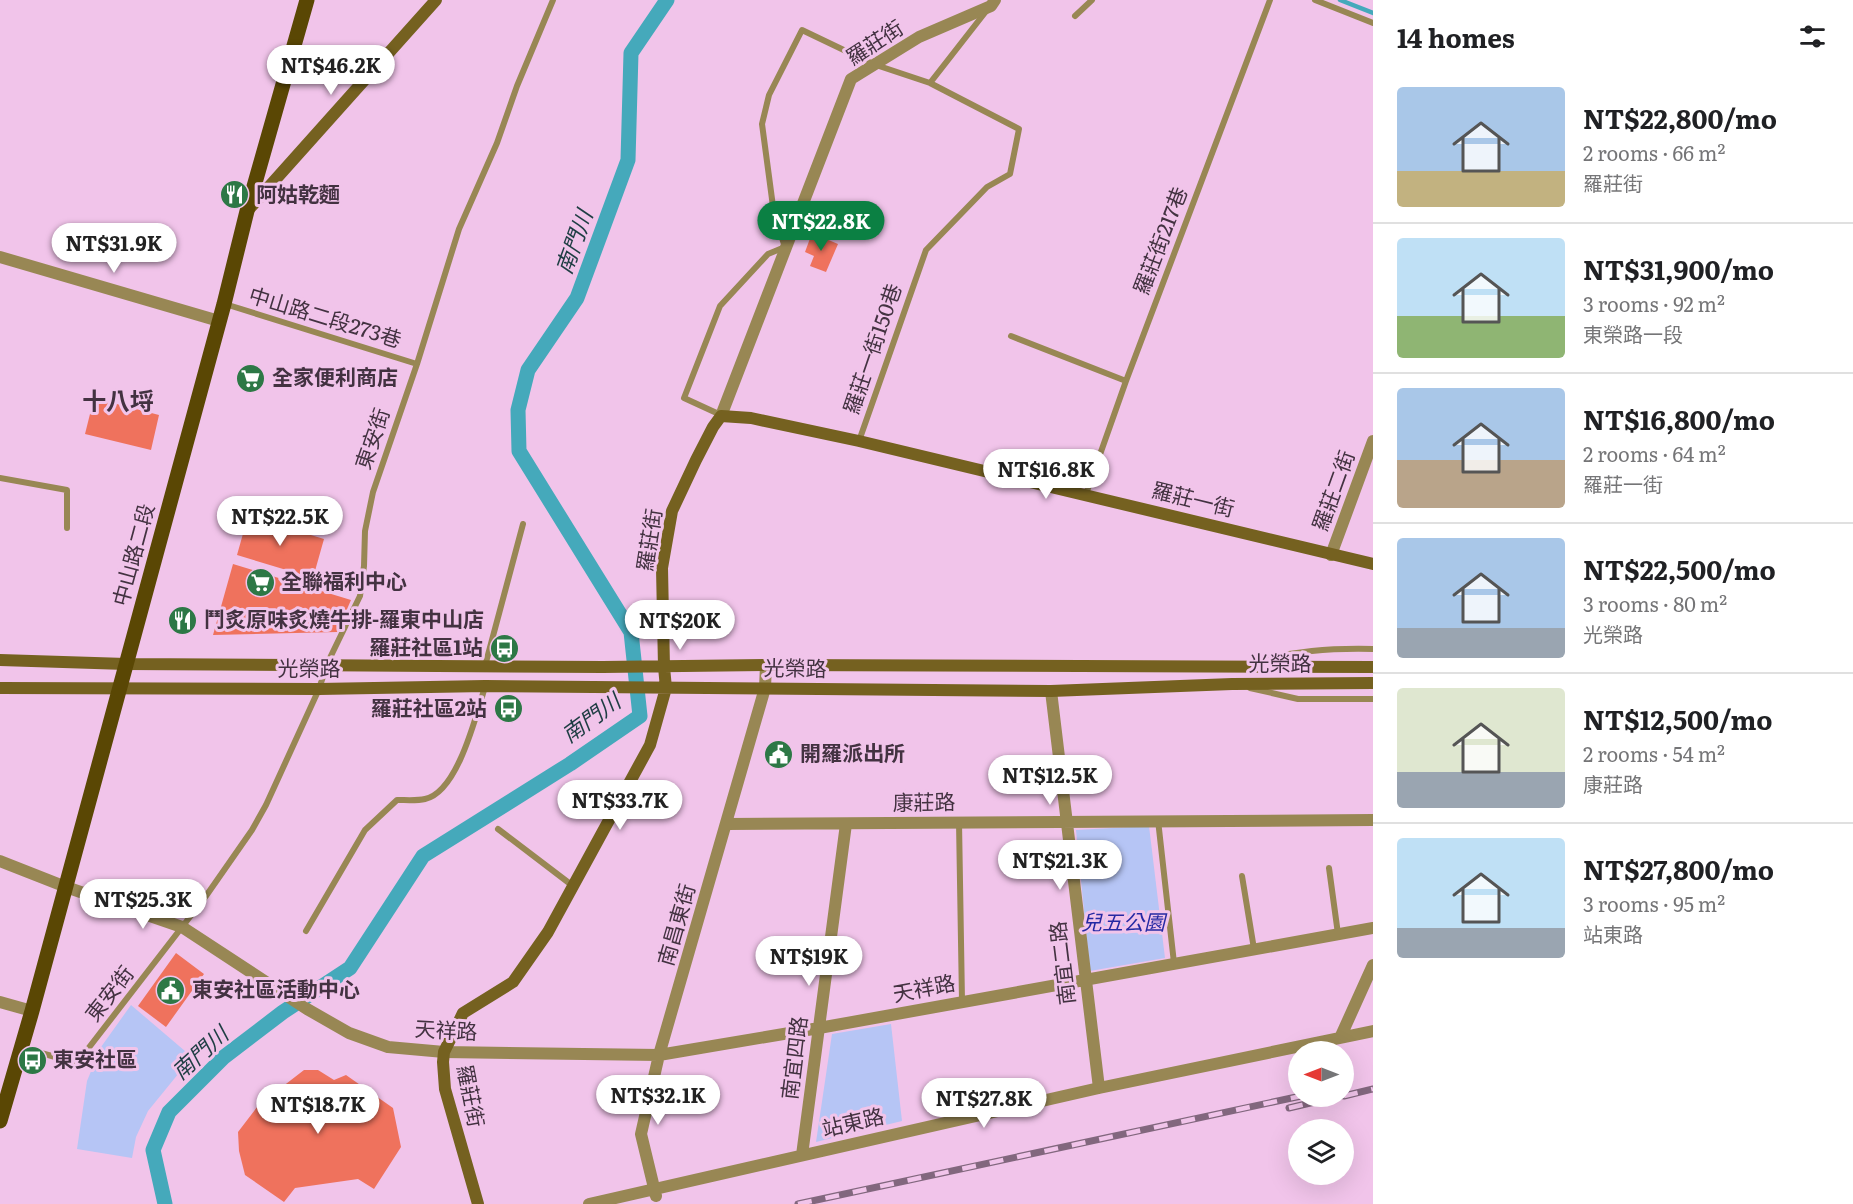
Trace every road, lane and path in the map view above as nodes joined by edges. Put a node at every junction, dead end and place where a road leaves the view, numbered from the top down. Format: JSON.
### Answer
{"nodes":[{"id":1,"x":307,"y":0,"type":"edge"},
{"id":2,"x":436,"y":0,"type":"edge"},
{"id":3,"x":553,"y":0,"type":"edge"},
{"id":4,"x":1092,"y":0,"type":"edge"},
{"id":5,"x":1270,"y":0,"type":"edge"},
{"id":6,"x":1315,"y":0,"type":"edge"},
{"id":7,"x":993,"y":3,"type":"edge"},
{"id":8,"x":1075,"y":16,"type":"dead end"},
{"id":9,"x":1373,"y":22,"type":"edge"},
{"id":10,"x":873,"y":64,"type":"junction"},
{"id":11,"x":930,"y":83,"type":"junction"},
{"id":12,"x":247,"y":211,"type":"junction"},
{"id":13,"x":785,"y":247,"type":"junction"},
{"id":14,"x":0,"y":257,"type":"edge"},
{"id":15,"x":224,"y":304,"type":"junction"},
{"id":16,"x":219,"y":321,"type":"junction"},
{"id":17,"x":1011,"y":336,"type":"dead end"},
{"id":18,"x":417,"y":364,"type":"junction"},
{"id":19,"x":1126,"y":381,"type":"junction"},
{"id":20,"x":722,"y":416,"type":"junction"},
{"id":21,"x":859,"y":441,"type":"junction"},
{"id":22,"x":1373,"y":441,"type":"edge"},
{"id":23,"x":0,"y":478,"type":"edge"},
{"id":24,"x":1086,"y":494,"type":"junction"},
{"id":25,"x":523,"y":524,"type":"dead end"},
{"id":26,"x":67,"y":528,"type":"dead end"},
{"id":27,"x":1330,"y":555,"type":"junction"},
{"id":28,"x":1373,"y":564,"type":"edge"},
{"id":29,"x":1373,"y":649,"type":"edge"},
{"id":30,"x":0,"y":660,"type":"edge"},
{"id":31,"x":126,"y":664,"type":"junction"},
{"id":32,"x":327,"y":664,"type":"junction"},
{"id":33,"x":766,"y":665,"type":"junction"},
{"id":34,"x":485,"y":666,"type":"junction"},
{"id":35,"x":663,"y":667,"type":"junction"},
{"id":36,"x":1233,"y":667,"type":"junction"},
{"id":37,"x":1373,"y":667,"type":"edge"},
{"id":38,"x":1373,"y":683,"type":"edge"},
{"id":39,"x":1232,"y":684,"type":"junction"},
{"id":40,"x":485,"y":686,"type":"junction"},
{"id":41,"x":0,"y":688,"type":"edge"},
{"id":42,"x":118,"y":688,"type":"junction"},
{"id":43,"x":666,"y":688,"type":"junction"},
{"id":44,"x":765,"y":688,"type":"junction"},
{"id":45,"x":319,"y":689,"type":"junction"},
{"id":46,"x":1051,"y":691,"type":"junction"},
{"id":47,"x":1373,"y":699,"type":"edge"},
{"id":48,"x":1158,"y":820,"type":"junction"},
{"id":49,"x":1373,"y":820,"type":"edge"},
{"id":50,"x":1068,"y":821,"type":"junction"},
{"id":51,"x":959,"y":822,"type":"junction"},
{"id":52,"x":727,"y":824,"type":"junction"},
{"id":53,"x":846,"y":824,"type":"junction"},
{"id":54,"x":498,"y":829,"type":"dead end"},
{"id":55,"x":0,"y":861,"type":"edge"},
{"id":56,"x":1329,"y":868,"type":"dead end"},
{"id":57,"x":1242,"y":876,"type":"dead end"},
{"id":58,"x":573,"y":886,"type":"junction"},
{"id":59,"x":66,"y":887,"type":"junction"},
{"id":60,"x":182,"y":927,"type":"junction"},
{"id":61,"x":1373,"y":928,"type":"edge"},
{"id":62,"x":306,"y":931,"type":"dead end"},
{"id":63,"x":1338,"y":934,"type":"junction"},
{"id":64,"x":1254,"y":949,"type":"junction"},
{"id":65,"x":1174,"y":963,"type":"junction"},
{"id":66,"x":1373,"y":965,"type":"edge"},
{"id":67,"x":1084,"y":979,"type":"junction"},
{"id":68,"x":962,"y":1001,"type":"junction"},
{"id":69,"x":0,"y":1002,"type":"edge"},
{"id":70,"x":32,"y":1011,"type":"junction"},
{"id":71,"x":819,"y":1028,"type":"junction"},
{"id":72,"x":1373,"y":1031,"type":"edge"},
{"id":73,"x":1340,"y":1038,"type":"junction"},
{"id":74,"x":22,"y":1047,"type":"junction"},
{"id":75,"x":444,"y":1052,"type":"junction"},
{"id":76,"x":659,"y":1054,"type":"junction"},
{"id":77,"x":1098,"y":1088,"type":"junction"},
{"id":78,"x":0,"y":1121,"type":"edge"},
{"id":79,"x":802,"y":1155,"type":"junction"},
{"id":80,"x":656,"y":1193,"type":"junction"},
{"id":81,"x":478,"y":1204,"type":"edge"},
{"id":82,"x":589,"y":1204,"type":"edge"}],
"edges":[{"from":1,"to":12,"type":"main road","name":"中山路二段"},
{"from":2,"to":12,"type":"street"},
{"from":3,"to":18,"type":"lane","name":"東安街"},
{"from":4,"to":8,"type":"lane"},
{"from":5,"to":19,"type":"lane","name":"羅莊街217巷"},
{"from":6,"to":9,"type":"lane"},
{"from":7,"to":10,"type":"street","name":"羅莊街"},
{"from":7,"to":11,"type":"lane"},
{"from":10,"to":11,"type":"lane"},
{"from":10,"to":13,"type":"street","name":"羅莊街"},
{"from":10,"to":13,"type":"lane"},
{"from":11,"to":21,"type":"lane","name":"羅莊一街150巷"},
{"from":12,"to":15,"type":"main road","name":"中山路二段"},
{"from":13,"to":20,"type":"street","name":"羅莊街"},
{"from":13,"to":20,"type":"lane"},
{"from":14,"to":16,"type":"street"},
{"from":15,"to":16,"type":"main road","name":"中山路二段"},
{"from":15,"to":18,"type":"lane","name":"中山路二段273巷"},
{"from":16,"to":31,"type":"main road","name":"中山路二段"},
{"from":17,"to":19,"type":"lane"},
{"from":18,"to":32,"type":"lane","name":"東安街"},
{"from":19,"to":24,"type":"lane","name":"羅莊街217巷"},
{"from":20,"to":21,"type":"street","name":"羅莊一街"},
{"from":20,"to":35,"type":"street","name":"羅莊街"},
{"from":21,"to":24,"type":"street","name":"羅莊一街"},
{"from":22,"to":27,"type":"street","name":"羅莊二街"},
{"from":23,"to":26,"type":"lane"},
{"from":24,"to":27,"type":"street","name":"羅莊一街"},
{"from":25,"to":34,"type":"lane"},
{"from":27,"to":28,"type":"street","name":"羅莊一街"},
{"from":29,"to":36,"type":"lane"},
{"from":30,"to":31,"type":"street","name":"光榮路"},
{"from":31,"to":32,"type":"street","name":"光榮路"},
{"from":31,"to":42,"type":"main road","name":"中山路二段"},
{"from":32,"to":34,"type":"street","name":"光榮路"},
{"from":32,"to":45,"type":"lane","name":"東安街"},
{"from":33,"to":35,"type":"street","name":"光榮路"},
{"from":33,"to":36,"type":"street","name":"光榮路"},
{"from":33,"to":44,"type":"street","name":"南昌東街"},
{"from":34,"to":35,"type":"street","name":"光榮路"},
{"from":35,"to":43,"type":"street","name":"羅莊街"},
{"from":36,"to":37,"type":"street","name":"光榮路"},
{"from":38,"to":39,"type":"street","name":"光榮路"},
{"from":39,"to":46,"type":"street","name":"光榮路"},
{"from":39,"to":47,"type":"lane"},
{"from":40,"to":43,"type":"street","name":"光榮路"},
{"from":40,"to":45,"type":"street","name":"光榮路"},
{"from":40,"to":62,"type":"lane"},
{"from":41,"to":42,"type":"street","name":"光榮路"},
{"from":42,"to":45,"type":"street","name":"光榮路"},
{"from":42,"to":59,"type":"main road","name":"中山路二段"},
{"from":43,"to":44,"type":"street","name":"光榮路"},
{"from":43,"to":58,"type":"street","name":"羅莊街"},
{"from":44,"to":46,"type":"street","name":"光榮路"},
{"from":44,"to":52,"type":"street","name":"南昌東街"},
{"from":45,"to":60,"type":"lane","name":"東安街"},
{"from":46,"to":50,"type":"street","name":"南宜二路"},
{"from":48,"to":49,"type":"street","name":"康莊路"},
{"from":48,"to":50,"type":"street","name":"康莊路"},
{"from":48,"to":65,"type":"lane"},
{"from":50,"to":51,"type":"street","name":"康莊路"},
{"from":50,"to":67,"type":"street","name":"南宜二路"},
{"from":51,"to":53,"type":"street","name":"康莊路"},
{"from":51,"to":68,"type":"lane"},
{"from":52,"to":53,"type":"street","name":"康莊路"},
{"from":52,"to":76,"type":"street","name":"南昌東街"},
{"from":53,"to":71,"type":"street","name":"南宜四路"},
{"from":54,"to":58,"type":"lane"},
{"from":55,"to":59,"type":"street"},
{"from":56,"to":63,"type":"lane"},
{"from":57,"to":64,"type":"lane"},
{"from":58,"to":75,"type":"street","name":"羅莊街"},
{"from":59,"to":60,"type":"street"},
{"from":59,"to":70,"type":"main road","name":"中山路二段"},
{"from":60,"to":74,"type":"lane","name":"東安街"},
{"from":60,"to":75,"type":"street","name":"天祥路"},
{"from":61,"to":63,"type":"street","name":"天祥路"},
{"from":63,"to":64,"type":"street","name":"天祥路"},
{"from":64,"to":65,"type":"street","name":"天祥路"},
{"from":65,"to":67,"type":"street","name":"天祥路"},
{"from":66,"to":73,"type":"street"},
{"from":67,"to":68,"type":"street","name":"天祥路"},
{"from":67,"to":77,"type":"street","name":"南宜二路"},
{"from":68,"to":71,"type":"street","name":"天祥路"},
{"from":69,"to":70,"type":"street"},
{"from":70,"to":74,"type":"main road","name":"中山路二段"},
{"from":71,"to":76,"type":"street","name":"天祥路"},
{"from":71,"to":79,"type":"street","name":"南宜四路"},
{"from":72,"to":73,"type":"street","name":"站東路"},
{"from":73,"to":77,"type":"street","name":"站東路"},
{"from":74,"to":78,"type":"main road","name":"中山路二段"},
{"from":75,"to":76,"type":"street","name":"天祥路"},
{"from":75,"to":81,"type":"street","name":"羅莊街"},
{"from":76,"to":80,"type":"street","name":"南昌東街"},
{"from":77,"to":79,"type":"street","name":"站東路"},
{"from":79,"to":80,"type":"street","name":"站東路"},
{"from":80,"to":82,"type":"street","name":"站東路"}]}
